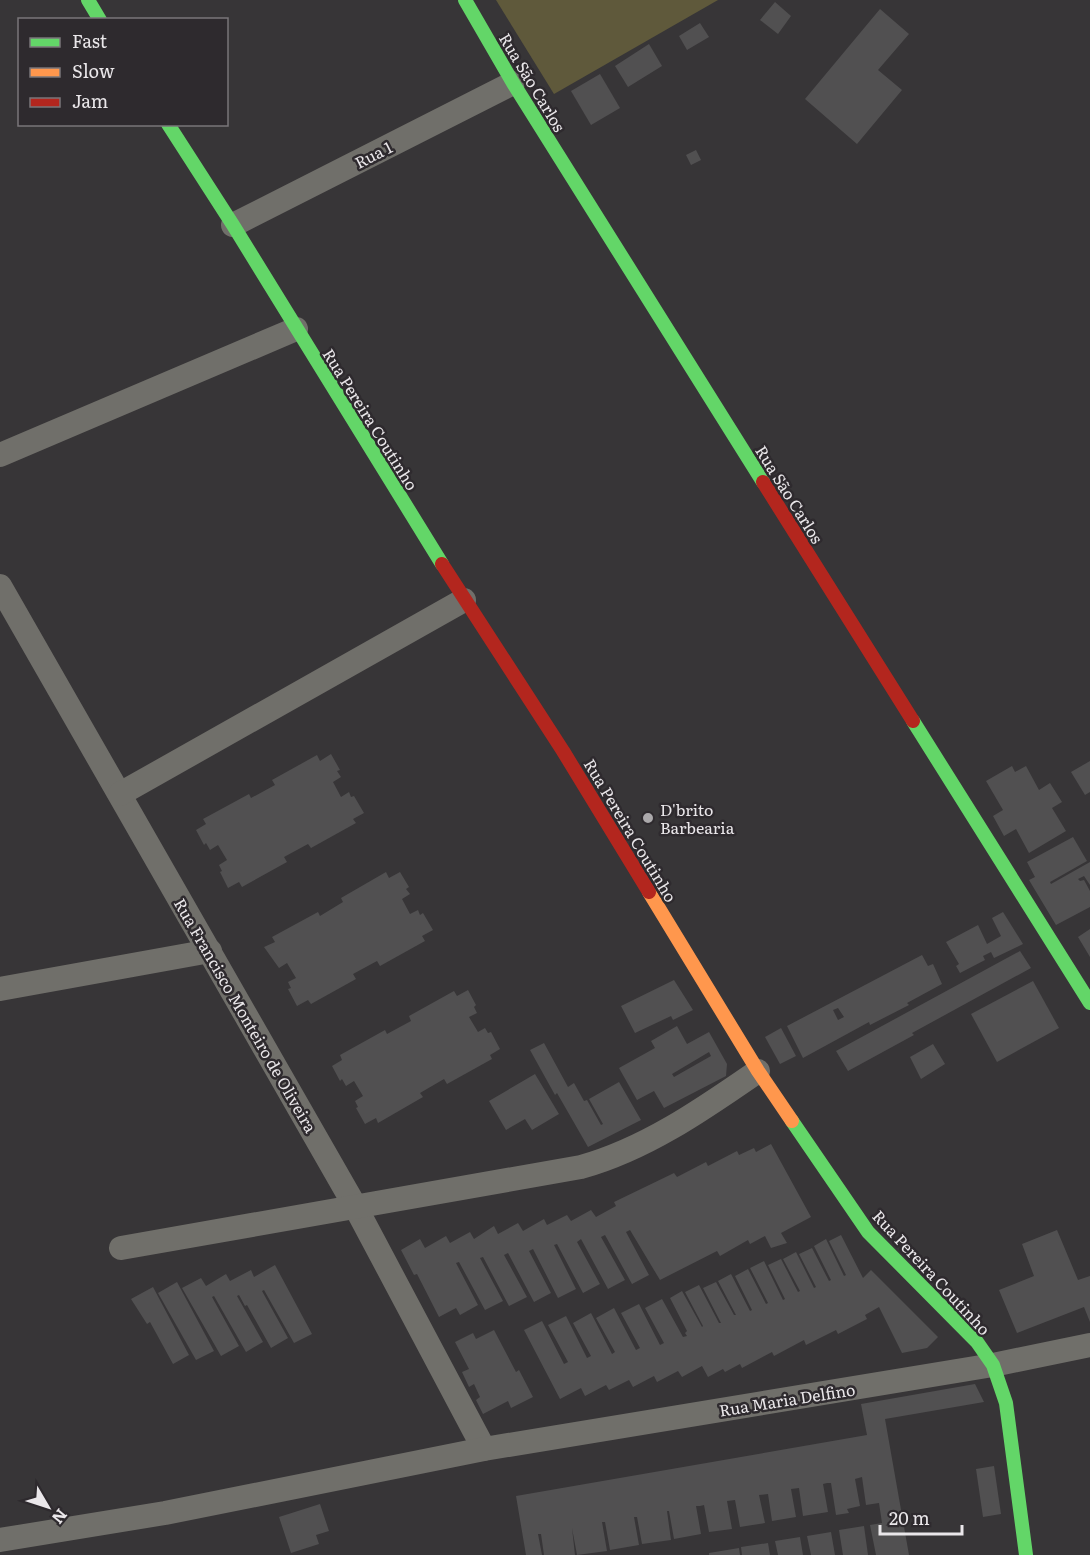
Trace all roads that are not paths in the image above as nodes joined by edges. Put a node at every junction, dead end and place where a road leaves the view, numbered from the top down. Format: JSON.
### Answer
{"nodes":[{"id":1,"x":88,"y":0,"type":"edge"},
{"id":2,"x":465,"y":0,"type":"edge"},
{"id":3,"x":99,"y":18,"type":"edge"},
{"id":4,"x":513,"y":83,"type":"junction"},
{"id":5,"x":169,"y":126,"type":"edge"},
{"id":6,"x":233,"y":225,"type":"junction"},
{"id":7,"x":296,"y":329,"type":"junction"},
{"id":8,"x":0,"y":455,"type":"edge"},
{"id":9,"x":0,"y":586,"type":"edge"},
{"id":10,"x":464,"y":600,"type":"junction"},
{"id":11,"x":120,"y":794,"type":"junction"},
{"id":12,"x":210,"y":951,"type":"junction"},
{"id":13,"x":0,"y":989,"type":"edge"},
{"id":14,"x":1090,"y":1003,"type":"edge"},
{"id":15,"x":758,"y":1071,"type":"junction"},
{"id":16,"x":355,"y":1206,"type":"junction"},
{"id":17,"x":121,"y":1248,"type":"dead end"},
{"id":18,"x":1090,"y":1345,"type":"edge"},
{"id":19,"x":993,"y":1365,"type":"junction"},
{"id":20,"x":484,"y":1449,"type":"junction"},
{"id":21,"x":0,"y":1539,"type":"edge"},
{"id":22,"x":1026,"y":1555,"type":"edge"}],
"edges":[{"from":1,"to":3,"type":"street"},
{"from":2,"to":4,"type":"street","name":"Rua São Carlos"},
{"from":4,"to":6,"type":"street","name":"Rua 1"},
{"from":4,"to":14,"type":"street","name":"Rua São Carlos"},
{"from":5,"to":6,"type":"street","name":"Rua Pereira Coutinho"},
{"from":6,"to":7,"type":"street","name":"Rua Pereira Coutinho"},
{"from":7,"to":8,"type":"street"},
{"from":7,"to":10,"type":"street","name":"Rua Pereira Coutinho"},
{"from":9,"to":11,"type":"street","name":"Rua Francisco Monteiro de Oliveira"},
{"from":10,"to":11,"type":"street"},
{"from":10,"to":15,"type":"street","name":"Rua Pereira Coutinho"},
{"from":11,"to":12,"type":"street","name":"Rua Francisco Monteiro de Oliveira"},
{"from":12,"to":13,"type":"street"},
{"from":12,"to":16,"type":"street","name":"Rua Francisco Monteiro de Oliveira"},
{"from":15,"to":16,"type":"street"},
{"from":15,"to":19,"type":"street","name":"Rua Pereira Coutinho"},
{"from":16,"to":17,"type":"street"},
{"from":16,"to":20,"type":"street","name":"Rua Francisco Monteiro de Oliveira"},
{"from":18,"to":19,"type":"street","name":"Rua Maria Delfino"},
{"from":19,"to":20,"type":"street","name":"Rua Maria Delfino"},
{"from":19,"to":22,"type":"street","name":"Rua Pereira Coutinho"},
{"from":20,"to":21,"type":"street","name":"Rua Maria Delfino"}]}
